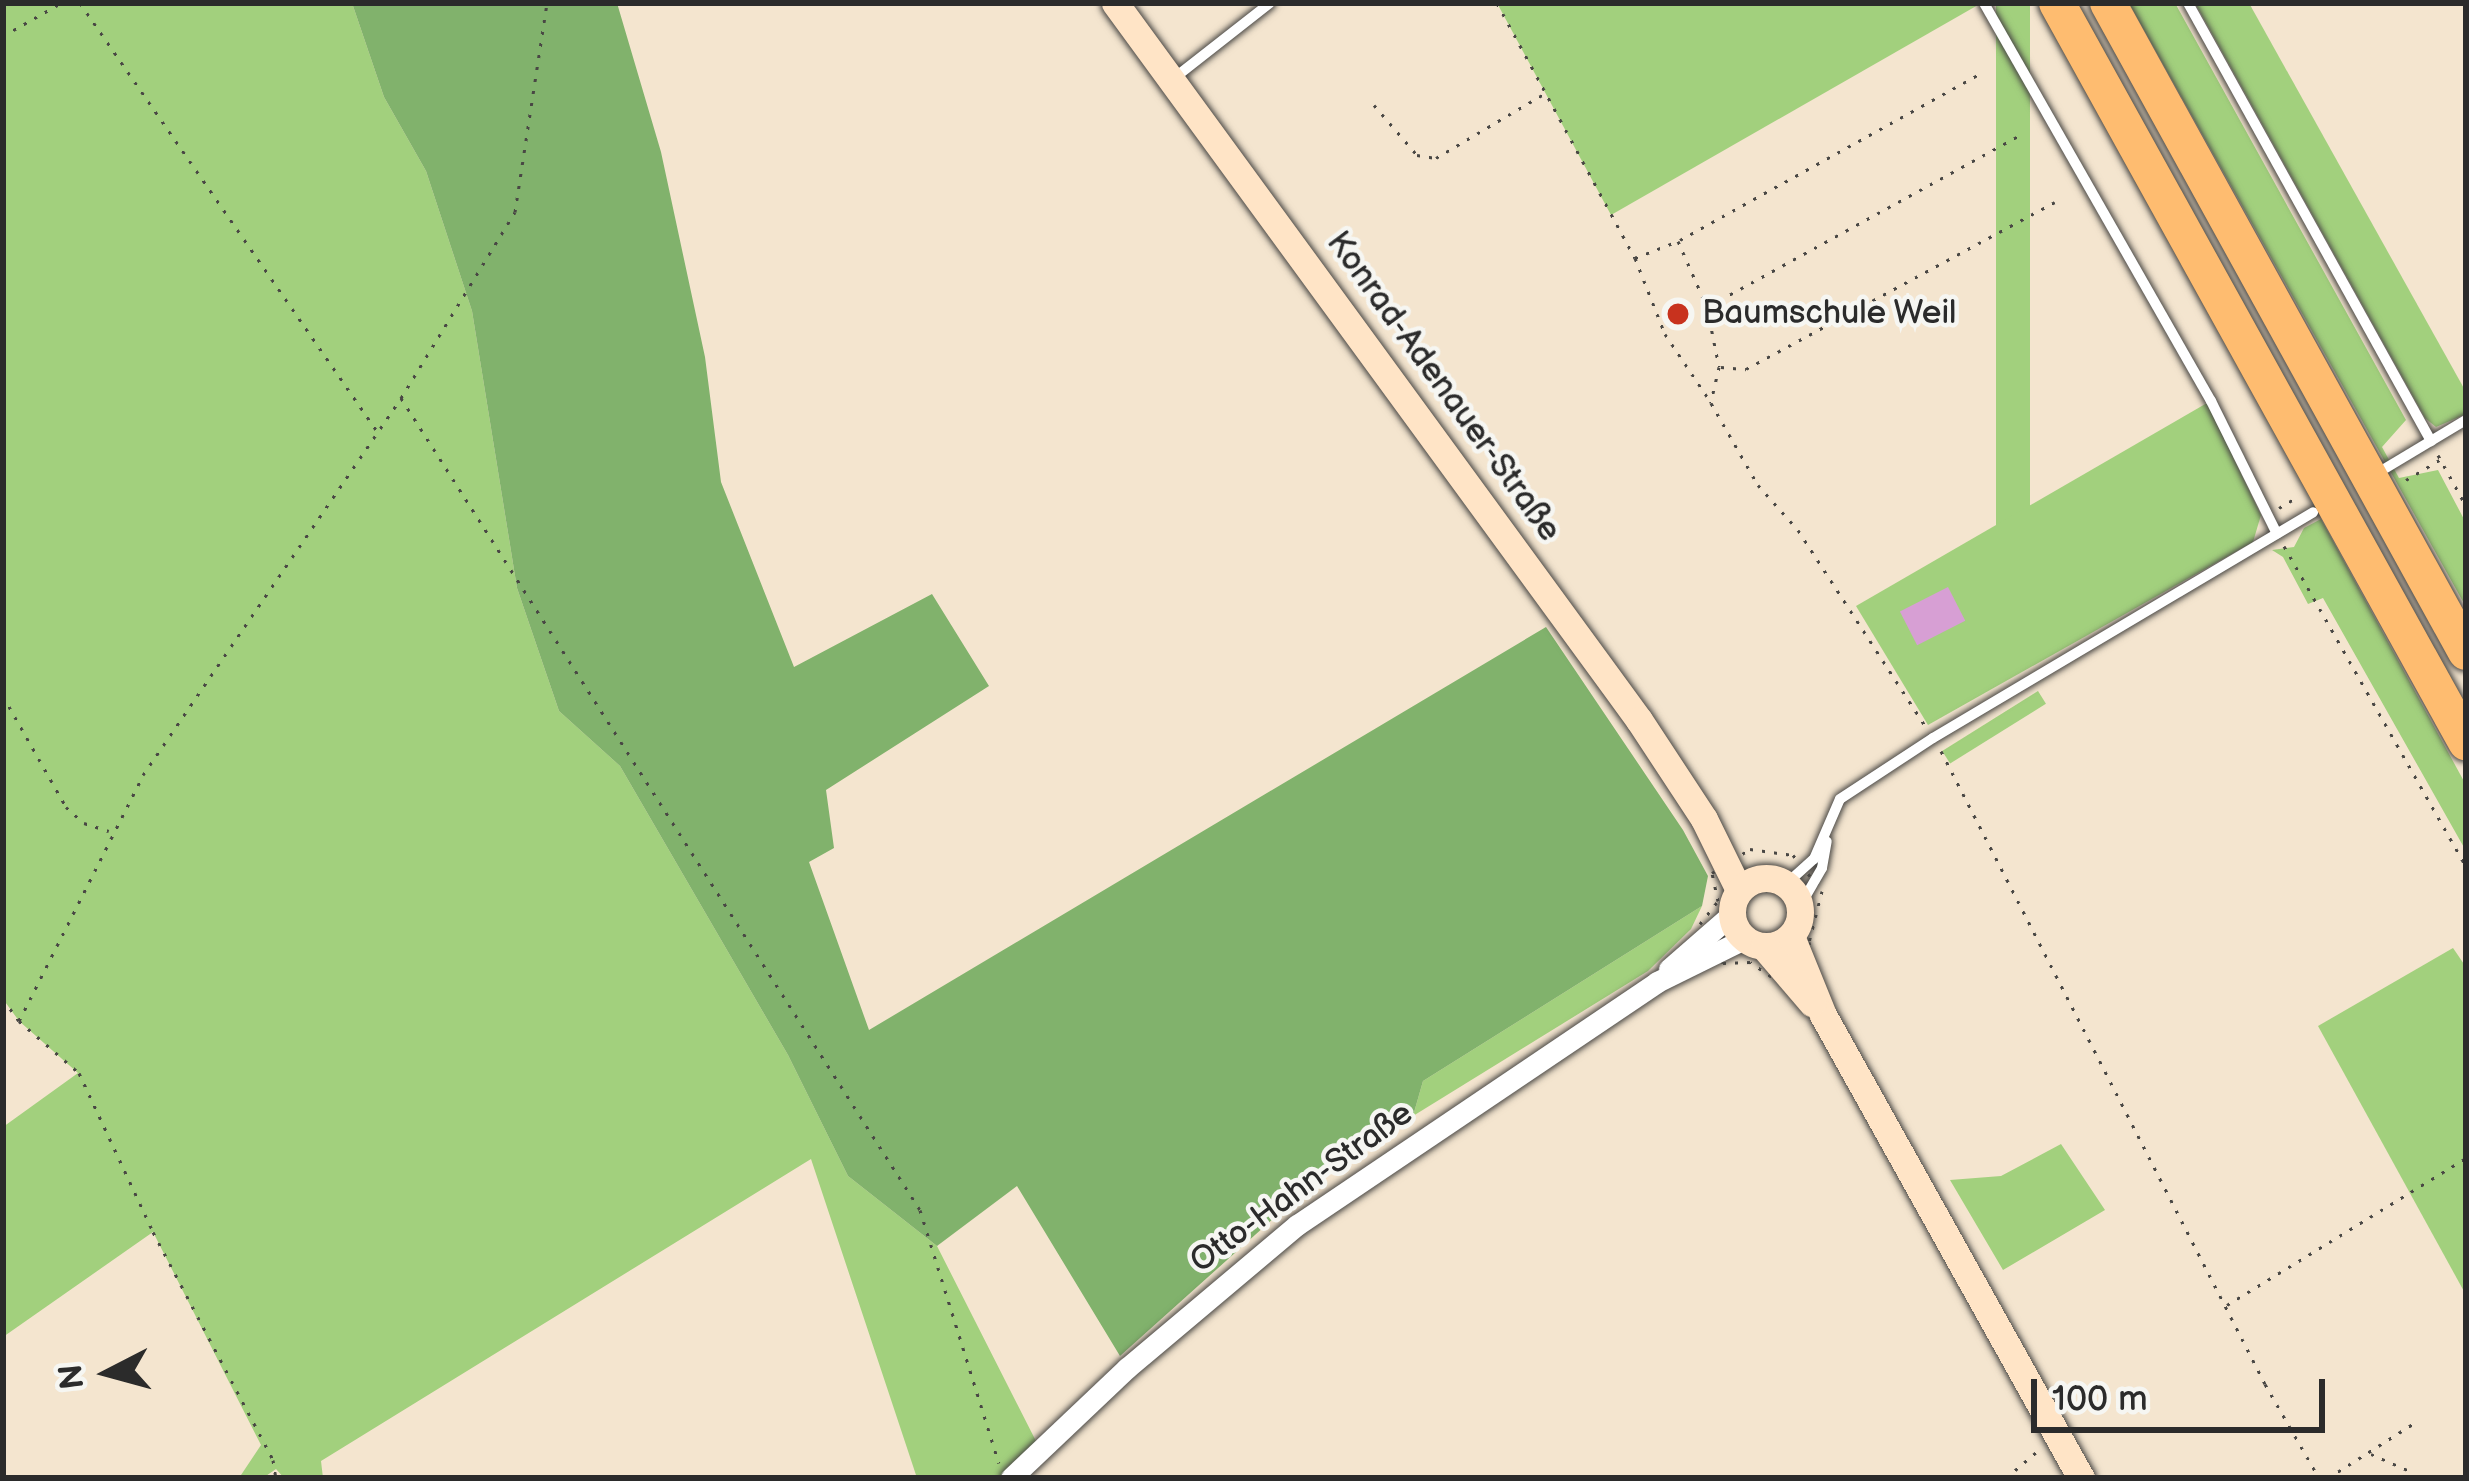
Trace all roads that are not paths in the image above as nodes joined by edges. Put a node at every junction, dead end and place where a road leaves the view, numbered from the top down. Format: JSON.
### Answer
{"nodes":[{"id":1,"x":1115,"y":3,"type":"edge"},
{"id":2,"x":1270,"y":3,"type":"edge"},
{"id":3,"x":1984,"y":3,"type":"edge"},
{"id":4,"x":2056,"y":3,"type":"edge"},
{"id":5,"x":2108,"y":3,"type":"edge"},
{"id":6,"x":2188,"y":3,"type":"edge"},
{"id":7,"x":1173,"y":80,"type":"junction"},
{"id":8,"x":2466,"y":420,"type":"edge"},
{"id":9,"x":2431,"y":441,"type":"junction"},
{"id":10,"x":2383,"y":482,"type":"junction"},
{"id":11,"x":2317,"y":497,"type":"junction"},
{"id":12,"x":2277,"y":534,"type":"junction"},
{"id":13,"x":2466,"y":652,"type":"edge"},
{"id":14,"x":2466,"y":742,"type":"edge"},
{"id":15,"x":1828,"y":825,"type":"junction"},
{"id":16,"x":1795,"y":884,"type":"junction"},
{"id":17,"x":1746,"y":904,"type":"junction"},
{"id":18,"x":1791,"y":936,"type":"junction"},
{"id":19,"x":1823,"y":1015,"type":"junction"},
{"id":20,"x":1008,"y":1478,"type":"edge"},
{"id":21,"x":2081,"y":1478,"type":"edge"}],
"edges":[{"from":1,"to":7,"type":"main road","name":"Konrad-Adenauer-Straße"},
{"from":2,"to":7,"type":"lane"},
{"from":3,"to":12,"type":"lane"},
{"from":4,"to":11,"type":"highway"},
{"from":5,"to":10,"type":"highway"},
{"from":6,"to":9,"type":"lane"},
{"from":7,"to":17,"type":"main road","name":"Konrad-Adenauer-Straße"},
{"from":8,"to":9,"type":"lane"},
{"from":9,"to":10,"type":"lane"},
{"from":10,"to":13,"type":"highway"},
{"from":11,"to":12,"type":"lane"},
{"from":11,"to":14,"type":"highway"},
{"from":12,"to":15,"type":"lane"},
{"from":15,"to":16,"type":"lane"},
{"from":15,"to":16,"type":"lane"},
{"from":16,"to":17,"type":"main road"},
{"from":16,"to":18,"type":"main road"},
{"from":17,"to":18,"type":"main road"},
{"from":17,"to":19,"type":"main road","name":"Konrad-Adenauer-Straße"},
{"from":17,"to":20,"type":"street","name":"Otto-Hahn-Straße"},
{"from":18,"to":19,"type":"main road","name":"Konrad-Adenauer-Straße"},
{"from":19,"to":21,"type":"main road","name":"Konrad-Adenauer-Straße"}]}
